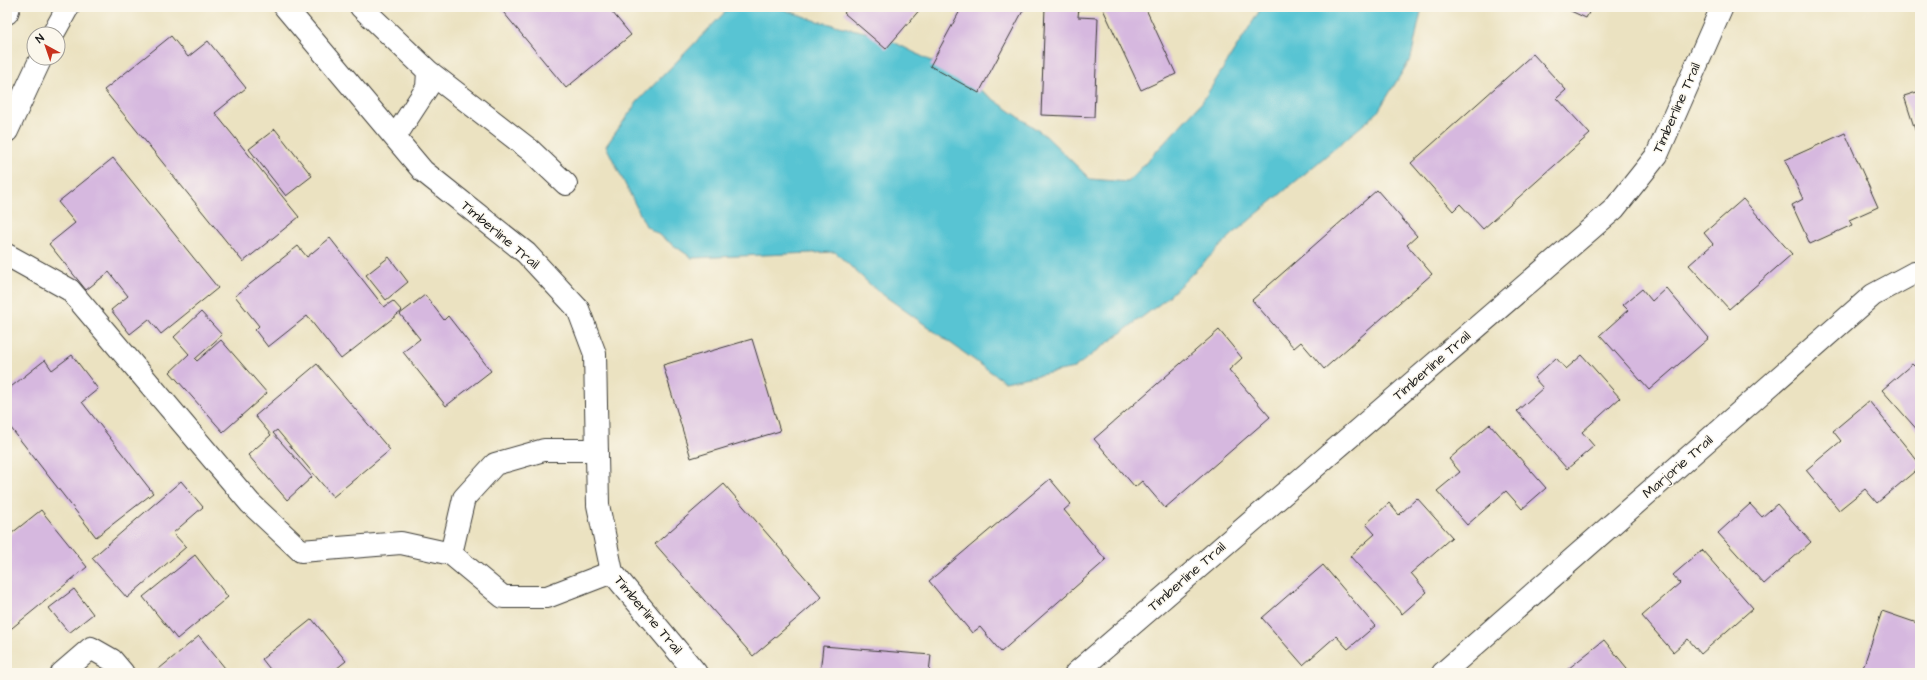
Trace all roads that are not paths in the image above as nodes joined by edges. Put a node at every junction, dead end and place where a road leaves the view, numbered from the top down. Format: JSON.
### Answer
{"nodes":[{"id":1,"x":10,"y":7,"type":"edge"},
{"id":2,"x":68,"y":7,"type":"edge"},
{"id":3,"x":285,"y":7,"type":"edge"},
{"id":4,"x":361,"y":7,"type":"edge"},
{"id":5,"x":1722,"y":7,"type":"edge"},
{"id":6,"x":7,"y":13,"type":"edge"},
{"id":7,"x":57,"y":26,"type":"edge"},
{"id":8,"x":36,"y":66,"type":"edge"},
{"id":9,"x":428,"y":70,"type":"junction"},
{"id":10,"x":7,"y":131,"type":"edge"},
{"id":11,"x":394,"y":137,"type":"junction"},
{"id":12,"x":566,"y":184,"type":"dead end"},
{"id":13,"x":7,"y":255,"type":"edge"},
{"id":14,"x":1920,"y":272,"type":"edge"},
{"id":15,"x":597,"y":450,"type":"junction"},
{"id":16,"x":451,"y":554,"type":"junction"},
{"id":17,"x":612,"y":572,"type":"junction"},
{"id":18,"x":62,"y":673,"type":"edge"},
{"id":19,"x":122,"y":673,"type":"edge"},
{"id":20,"x":696,"y":673,"type":"edge"},
{"id":21,"x":1076,"y":673,"type":"edge"},
{"id":22,"x":1442,"y":673,"type":"edge"}],
"edges":[{"from":1,"to":6,"type":"street"},
{"from":2,"to":7,"type":"street"},
{"from":3,"to":11,"type":"street","name":"Timberline Trail"},
{"from":4,"to":9,"type":"street"},
{"from":5,"to":21,"type":"street","name":"Timberline Trail"},
{"from":8,"to":10,"type":"street"},
{"from":9,"to":11,"type":"street"},
{"from":9,"to":12,"type":"street"},
{"from":11,"to":15,"type":"street","name":"Timberline Trail"},
{"from":13,"to":16,"type":"street"},
{"from":14,"to":22,"type":"street","name":"Marjorie Trail"},
{"from":15,"to":16,"type":"street"},
{"from":15,"to":17,"type":"street","name":"Timberline Trail"},
{"from":16,"to":17,"type":"street"},
{"from":17,"to":20,"type":"street","name":"Timberline Trail"},
{"from":18,"to":19,"type":"street"}]}
